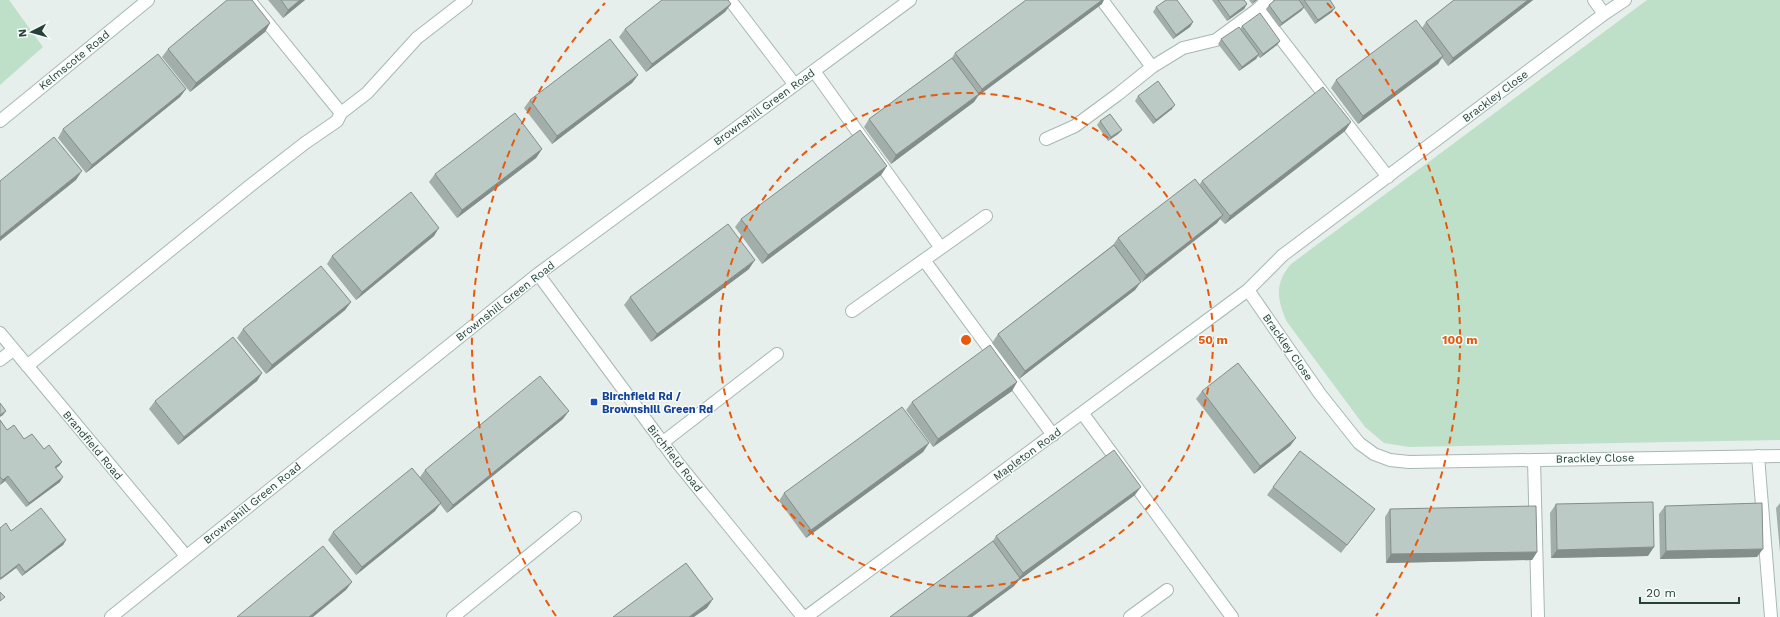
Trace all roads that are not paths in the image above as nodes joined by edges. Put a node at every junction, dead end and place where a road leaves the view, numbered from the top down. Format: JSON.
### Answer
{"nodes":[{"id":1,"x":148,"y":0,"type":"edge"},
{"id":2,"x":249,"y":0,"type":"edge"},
{"id":3,"x":466,"y":0,"type":"edge"},
{"id":4,"x":730,"y":0,"type":"edge"},
{"id":5,"x":910,"y":0,"type":"edge"},
{"id":6,"x":1102,"y":0,"type":"edge"},
{"id":7,"x":1267,"y":0,"type":"edge"},
{"id":8,"x":1594,"y":0,"type":"edge"},
{"id":9,"x":1625,"y":0,"type":"edge"},
{"id":10,"x":1258,"y":9,"type":"junction"},
{"id":11,"x":1604,"y":14,"type":"junction"},
{"id":12,"x":1152,"y":67,"type":"junction"},
{"id":13,"x":814,"y":71,"type":"junction"},
{"id":14,"x":794,"y":84,"type":"junction"},
{"id":15,"x":341,"y":113,"type":"junction"},
{"id":16,"x":0,"y":121,"type":"edge"},
{"id":17,"x":1046,"y":140,"type":"dead end"},
{"id":18,"x":1388,"y":177,"type":"junction"},
{"id":19,"x":986,"y":216,"type":"dead end"},
{"id":20,"x":941,"y":248,"type":"junction"},
{"id":21,"x":924,"y":260,"type":"junction"},
{"id":22,"x":538,"y":274,"type":"junction"},
{"id":23,"x":1248,"y":290,"type":"junction"},
{"id":24,"x":852,"y":311,"type":"dead end"},
{"id":25,"x":0,"y":333,"type":"edge"},
{"id":26,"x":13,"y":350,"type":"junction"},
{"id":27,"x":777,"y":354,"type":"dead end"},
{"id":28,"x":0,"y":360,"type":"edge"},
{"id":29,"x":27,"y":366,"type":"junction"},
{"id":30,"x":1083,"y":414,"type":"junction"},
{"id":31,"x":1053,"y":434,"type":"junction"},
{"id":32,"x":662,"y":442,"type":"junction"},
{"id":33,"x":1758,"y":456,"type":"junction"},
{"id":34,"x":1780,"y":456,"type":"edge"},
{"id":35,"x":1534,"y":460,"type":"junction"},
{"id":36,"x":575,"y":518,"type":"dead end"},
{"id":37,"x":186,"y":556,"type":"junction"},
{"id":38,"x":1167,"y":590,"type":"dead end"},
{"id":39,"x":111,"y":617,"type":"edge"},
{"id":40,"x":453,"y":617,"type":"edge"},
{"id":41,"x":805,"y":617,"type":"edge"},
{"id":42,"x":1130,"y":617,"type":"edge"},
{"id":43,"x":1232,"y":617,"type":"edge"},
{"id":44,"x":1538,"y":617,"type":"edge"},
{"id":45,"x":1771,"y":617,"type":"edge"}],
"edges":[{"from":1,"to":16,"type":"street","name":"Kelmscote Road"},
{"from":2,"to":15,"type":"street"},
{"from":3,"to":15,"type":"street"},
{"from":4,"to":14,"type":"street"},
{"from":5,"to":13,"type":"street","name":"Brownshill Green Road"},
{"from":6,"to":12,"type":"street"},
{"from":7,"to":10,"type":"street"},
{"from":8,"to":11,"type":"street"},
{"from":9,"to":11,"type":"street","name":"Brackley Close"},
{"from":10,"to":12,"type":"street"},
{"from":10,"to":18,"type":"street"},
{"from":11,"to":18,"type":"street","name":"Brackley Close"},
{"from":12,"to":17,"type":"street"},
{"from":13,"to":14,"type":"street","name":"Brownshill Green Road"},
{"from":13,"to":20,"type":"street"},
{"from":14,"to":22,"type":"street","name":"Brownshill Green Road"},
{"from":15,"to":29,"type":"street"},
{"from":18,"to":23,"type":"street","name":"Brackley Close"},
{"from":19,"to":20,"type":"street"},
{"from":20,"to":21,"type":"street"},
{"from":21,"to":24,"type":"street"},
{"from":21,"to":31,"type":"street"},
{"from":22,"to":32,"type":"street","name":"Birchfield Road"},
{"from":22,"to":37,"type":"street","name":"Brownshill Green Road"},
{"from":23,"to":30,"type":"street","name":"Mapleton Road"},
{"from":23,"to":35,"type":"street","name":"Brackley Close"},
{"from":25,"to":26,"type":"street","name":"Brandfield Road"},
{"from":26,"to":28,"type":"street"},
{"from":26,"to":29,"type":"street","name":"Brandfield Road"},
{"from":27,"to":32,"type":"street"},
{"from":29,"to":37,"type":"street","name":"Brandfield Road"},
{"from":30,"to":31,"type":"street","name":"Mapleton Road"},
{"from":30,"to":43,"type":"street"},
{"from":31,"to":41,"type":"street","name":"Mapleton Road"},
{"from":32,"to":41,"type":"street","name":"Birchfield Road"},
{"from":33,"to":34,"type":"street","name":"Brackley Close"},
{"from":33,"to":35,"type":"street","name":"Brackley Close"},
{"from":33,"to":45,"type":"street"},
{"from":35,"to":44,"type":"street"},
{"from":36,"to":40,"type":"street"},
{"from":37,"to":39,"type":"street","name":"Brownshill Green Road"},
{"from":38,"to":42,"type":"street"}]}
